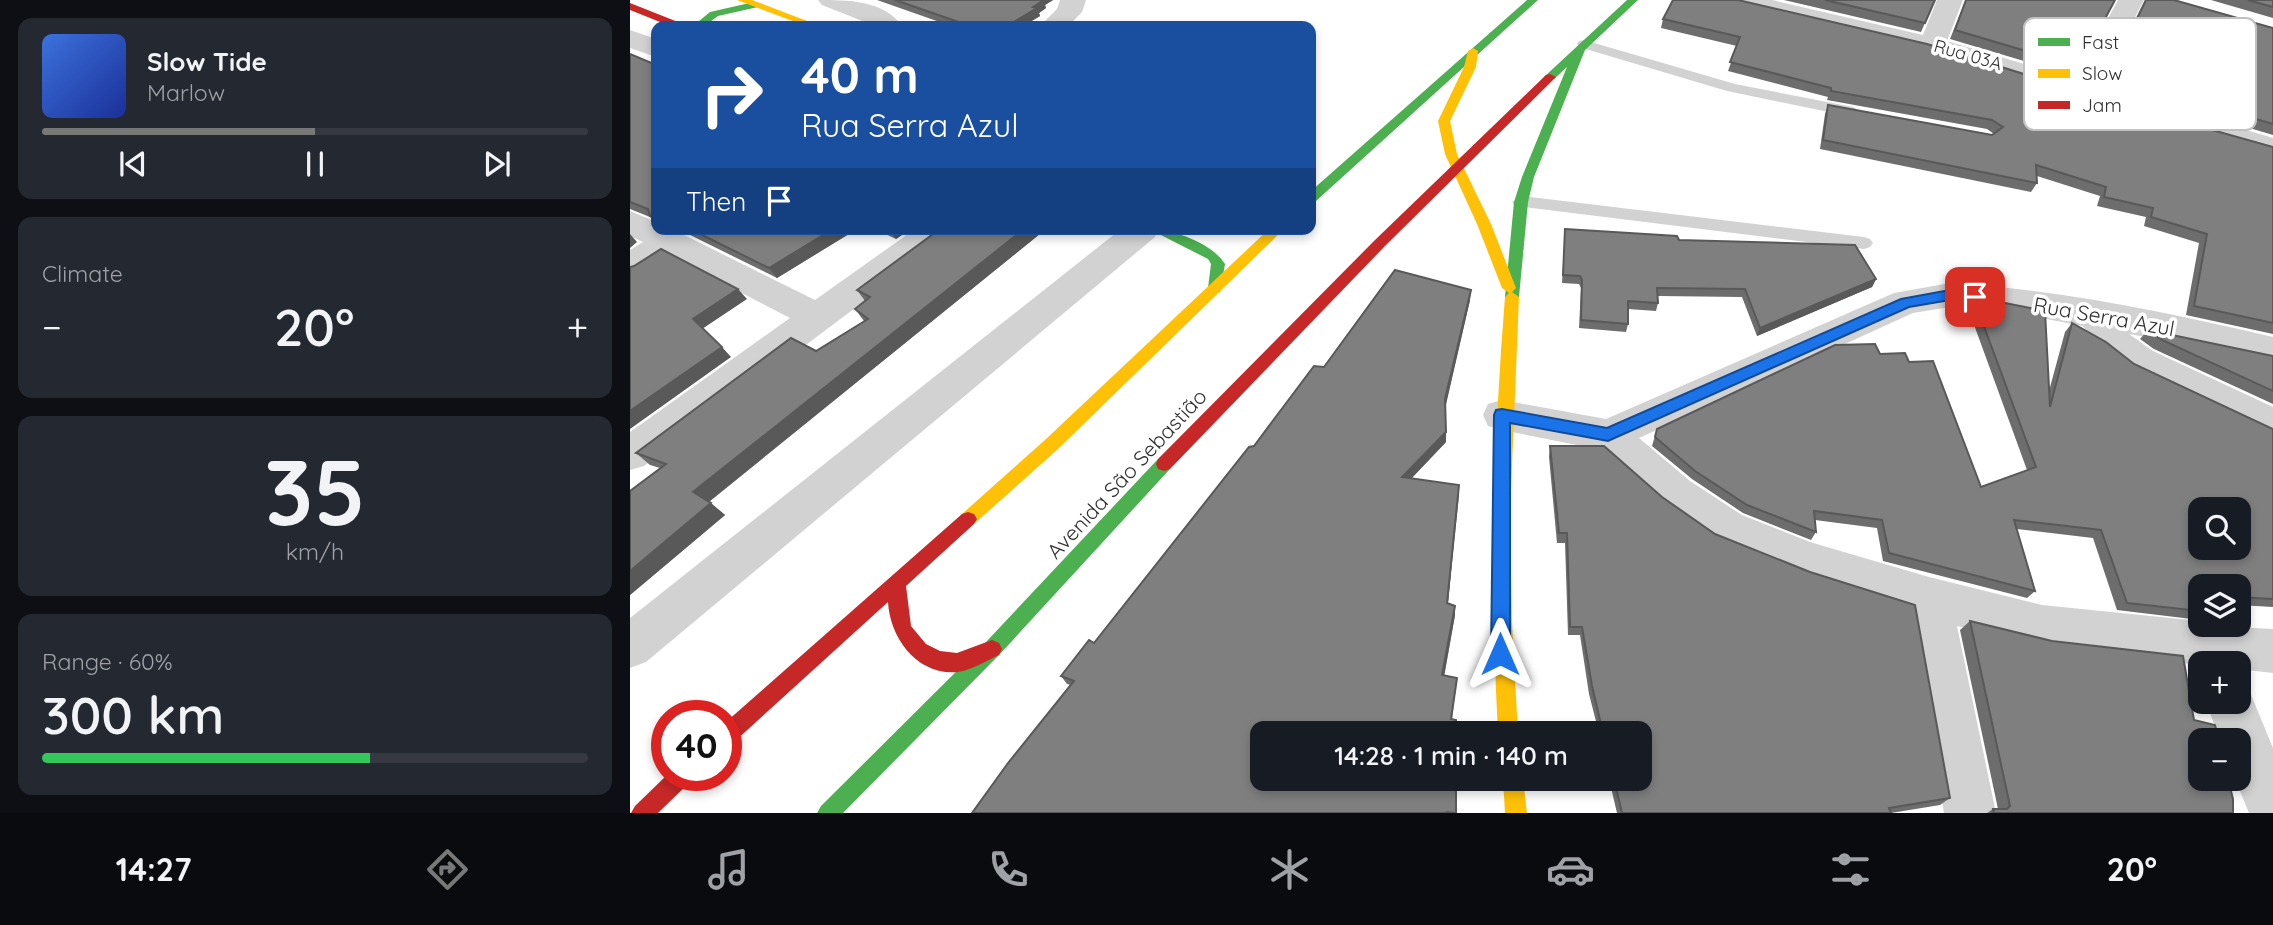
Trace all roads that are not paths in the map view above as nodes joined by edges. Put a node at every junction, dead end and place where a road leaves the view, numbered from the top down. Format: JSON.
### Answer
{"nodes":[{"id":1,"x":831,"y":0,"type":"edge"},
{"id":2,"x":1073,"y":0,"type":"edge"},
{"id":3,"x":1532,"y":0,"type":"edge"},
{"id":4,"x":1633,"y":0,"type":"edge"},
{"id":5,"x":1739,"y":0,"type":"edge"},
{"id":6,"x":1950,"y":0,"type":"edge"},
{"id":7,"x":2131,"y":0,"type":"edge"},
{"id":8,"x":748,"y":2,"type":"edge"},
{"id":9,"x":667,"y":5,"type":"dead end"},
{"id":10,"x":635,"y":7,"type":"edge"},
{"id":11,"x":2122,"y":18,"type":"edge"},
{"id":12,"x":667,"y":21,"type":"edge"},
{"id":13,"x":705,"y":21,"type":"edge"},
{"id":14,"x":800,"y":21,"type":"edge"},
{"id":15,"x":885,"y":21,"type":"edge"},
{"id":16,"x":1059,"y":21,"type":"edge"},
{"id":17,"x":630,"y":38,"type":"edge"},
{"id":18,"x":1931,"y":44,"type":"junction"},
{"id":19,"x":1583,"y":46,"type":"junction"},
{"id":20,"x":651,"y":47,"type":"edge"},
{"id":21,"x":1473,"y":51,"type":"junction"},
{"id":22,"x":2024,"y":73,"type":"edge"},
{"id":23,"x":1863,"y":114,"type":"edge"},
{"id":24,"x":2213,"y":130,"type":"edge"},
{"id":25,"x":2273,"y":147,"type":"edge"},
{"id":26,"x":1459,"y":168,"type":"junction"},
{"id":27,"x":1316,"y":193,"type":"edge"},
{"id":28,"x":1521,"y":202,"type":"junction"},
{"id":29,"x":630,"y":222,"type":"edge"},
{"id":30,"x":651,"y":233,"type":"edge"},
{"id":31,"x":655,"y":235,"type":"edge"},
{"id":32,"x":930,"y":235,"type":"edge"},
{"id":33,"x":1136,"y":235,"type":"edge"},
{"id":34,"x":1169,"y":235,"type":"edge"},
{"id":35,"x":1272,"y":235,"type":"edge"},
{"id":36,"x":668,"y":242,"type":"junction"},
{"id":37,"x":1864,"y":243,"type":"dead end"},
{"id":38,"x":630,"y":266,"type":"edge"},
{"id":39,"x":1215,"y":288,"type":"junction"},
{"id":40,"x":1511,"y":295,"type":"junction"},
{"id":41,"x":816,"y":316,"type":"junction"},
{"id":42,"x":2095,"y":316,"type":"junction"},
{"id":43,"x":2273,"y":351,"type":"edge"},
{"id":44,"x":1502,"y":415,"type":"junction"},
{"id":45,"x":2273,"y":424,"type":"edge"},
{"id":46,"x":1608,"y":435,"type":"junction"},
{"id":47,"x":630,"y":454,"type":"edge"},
{"id":48,"x":897,"y":586,"type":"junction"},
{"id":49,"x":1928,"y":598,"type":"junction"},
{"id":50,"x":630,"y":646,"type":"edge"},
{"id":51,"x":993,"y":648,"type":"junction"},
{"id":52,"x":2198,"y":651,"type":"edge"},
{"id":53,"x":2273,"y":651,"type":"edge"},
{"id":54,"x":2251,"y":652,"type":"edge"},
{"id":55,"x":2235,"y":714,"type":"edge"},
{"id":56,"x":1507,"y":721,"type":"edge"},
{"id":57,"x":742,"y":722,"type":"edge"},
{"id":58,"x":666,"y":791,"type":"edge"},
{"id":59,"x":1514,"y":791,"type":"edge"},
{"id":60,"x":2270,"y":801,"type":"edge"},
{"id":61,"x":642,"y":813,"type":"edge"},
{"id":62,"x":828,"y":813,"type":"edge"},
{"id":63,"x":1516,"y":813,"type":"edge"},
{"id":64,"x":1970,"y":813,"type":"edge"}],
"edges":[{"from":1,"to":15,"type":"street"},
{"from":2,"to":16,"type":"street"},
{"from":3,"to":21,"type":"main road"},
{"from":4,"to":19,"type":"main road","name":"Avenida São Sebastião"},
{"from":5,"to":18,"type":"street","name":"Rua 03A"},
{"from":6,"to":18,"type":"street"},
{"from":7,"to":11,"type":"street"},
{"from":8,"to":13,"type":"main road"},
{"from":8,"to":14,"type":"main road"},
{"from":9,"to":10,"type":"main road"},
{"from":10,"to":12,"type":"main road"},
{"from":17,"to":20,"type":"street"},
{"from":18,"to":22,"type":"street","name":"Rua 03A"},
{"from":19,"to":23,"type":"lane"},
{"from":19,"to":26,"type":"main road","name":"Avenida São Sebastião"},
{"from":19,"to":28,"type":"main road","name":"Avenida São Sebastião"},
{"from":21,"to":26,"type":"main road"},
{"from":21,"to":27,"type":"main road"},
{"from":24,"to":25,"type":"street","name":"Rua 03A"},
{"from":26,"to":40,"type":"main road"},
{"from":26,"to":51,"type":"main road","name":"Avenida São Sebastião"},
{"from":28,"to":37,"type":"lane"},
{"from":28,"to":40,"type":"main road","name":"Avenida São Sebastião"},
{"from":29,"to":30,"type":"street"},
{"from":31,"to":36,"type":"street"},
{"from":32,"to":41,"type":"street"},
{"from":33,"to":50,"type":"street"},
{"from":34,"to":39,"type":"main road"},
{"from":35,"to":39,"type":"main road"},
{"from":36,"to":38,"type":"street"},
{"from":36,"to":41,"type":"street"},
{"from":39,"to":48,"type":"main road"},
{"from":40,"to":44,"type":"main road","name":"Avenida São Sebastião"},
{"from":41,"to":47,"type":"street"},
{"from":42,"to":43,"type":"street","name":"Rua Serra Azul"},
{"from":42,"to":45,"type":"street"},
{"from":42,"to":46,"type":"street","name":"Rua Serra Azul"},
{"from":44,"to":46,"type":"street"},
{"from":44,"to":56,"type":"main road","name":"Avenida São Sebastião"},
{"from":46,"to":49,"type":"street"},
{"from":48,"to":51,"type":"main road"},
{"from":48,"to":57,"type":"main road"},
{"from":49,"to":52,"type":"street"},
{"from":49,"to":64,"type":"street"},
{"from":51,"to":62,"type":"main road","name":"Avenida São Sebastião"},
{"from":53,"to":54,"type":"street"},
{"from":55,"to":60,"type":"street"},
{"from":58,"to":61,"type":"main road"},
{"from":59,"to":63,"type":"main road"}]}
